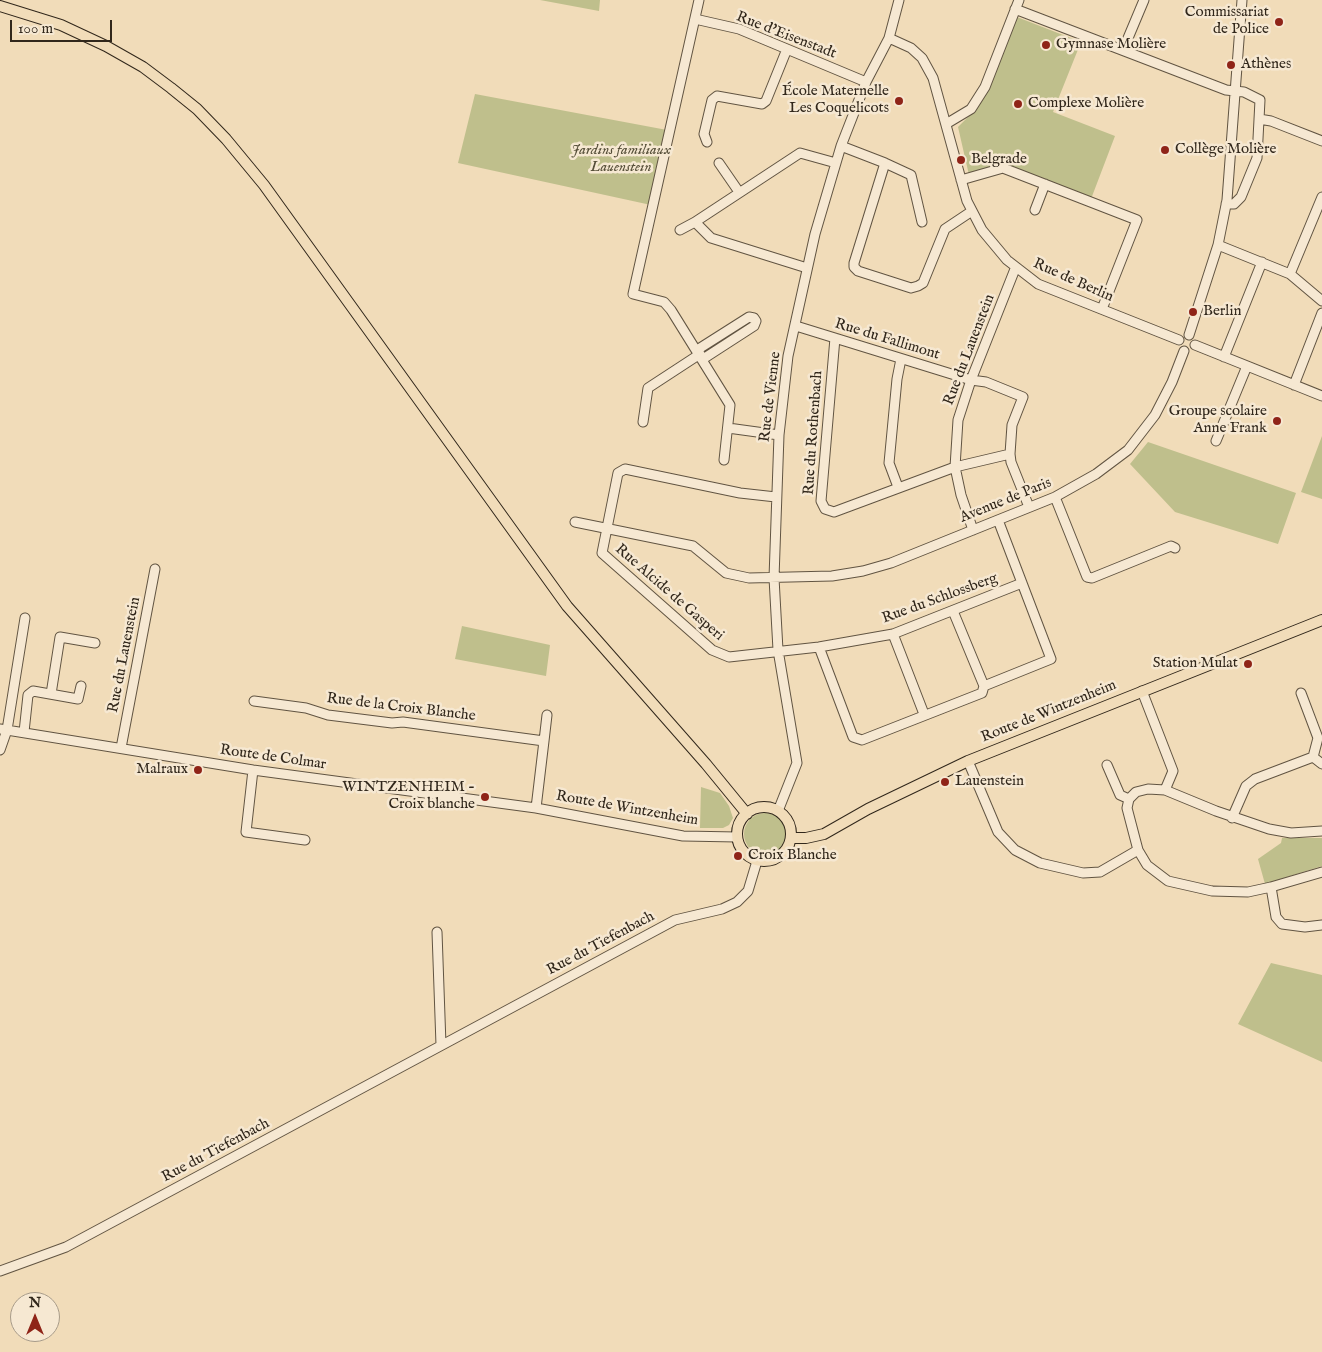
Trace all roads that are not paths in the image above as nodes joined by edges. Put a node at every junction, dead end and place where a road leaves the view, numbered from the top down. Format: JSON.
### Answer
{"nodes":[{"id":1,"x":699,"y":0,"type":"edge"},
{"id":2,"x":899,"y":0,"type":"edge"},
{"id":3,"x":1144,"y":0,"type":"edge"},
{"id":4,"x":1242,"y":0,"type":"edge"},
{"id":5,"x":1017,"y":4,"type":"edge"},
{"id":6,"x":3,"y":7,"type":"edge"},
{"id":7,"x":695,"y":20,"type":"junction"},
{"id":8,"x":889,"y":38,"type":"junction"},
{"id":9,"x":786,"y":49,"type":"junction"},
{"id":10,"x":1123,"y":50,"type":"junction"},
{"id":11,"x":866,"y":82,"type":"junction"},
{"id":12,"x":1236,"y":91,"type":"junction"},
{"id":13,"x":1259,"y":120,"type":"junction"},
{"id":14,"x":946,"y":124,"type":"junction"},
{"id":15,"x":1322,"y":141,"type":"edge"},
{"id":16,"x":707,"y":142,"type":"dead end"},
{"id":17,"x":841,"y":146,"type":"junction"},
{"id":18,"x":719,"y":163,"type":"dead end"},
{"id":19,"x":836,"y":163,"type":"junction"},
{"id":20,"x":885,"y":163,"type":"junction"},
{"id":21,"x":961,"y":180,"type":"junction"},
{"id":22,"x":1044,"y":184,"type":"junction"},
{"id":23,"x":739,"y":192,"type":"junction"},
{"id":24,"x":1322,"y":197,"type":"edge"},
{"id":25,"x":1226,"y":204,"type":"junction"},
{"id":26,"x":1035,"y":210,"type":"dead end"},
{"id":27,"x":972,"y":211,"type":"junction"},
{"id":28,"x":695,"y":222,"type":"junction"},
{"id":29,"x":922,"y":222,"type":"dead end"},
{"id":30,"x":680,"y":230,"type":"dead end"},
{"id":31,"x":1218,"y":245,"type":"junction"},
{"id":32,"x":1262,"y":262,"type":"junction"},
{"id":33,"x":807,"y":268,"type":"junction"},
{"id":34,"x":1015,"y":269,"type":"junction"},
{"id":35,"x":1290,"y":274,"type":"junction"},
{"id":36,"x":1322,"y":301,"type":"edge"},
{"id":37,"x":1102,"y":310,"type":"junction"},
{"id":38,"x":1322,"y":313,"type":"edge"},
{"id":39,"x":796,"y":326,"type":"junction"},
{"id":40,"x":1189,"y":335,"type":"junction"},
{"id":41,"x":834,"y":338,"type":"junction"},
{"id":42,"x":1179,"y":340,"type":"junction"},
{"id":43,"x":1195,"y":345,"type":"junction"},
{"id":44,"x":1184,"y":351,"type":"junction"},
{"id":45,"x":700,"y":354,"type":"junction"},
{"id":46,"x":1224,"y":356,"type":"junction"},
{"id":47,"x":901,"y":358,"type":"junction"},
{"id":48,"x":1247,"y":366,"type":"junction"},
{"id":49,"x":971,"y":380,"type":"junction"},
{"id":50,"x":1294,"y":385,"type":"junction"},
{"id":51,"x":1322,"y":396,"type":"edge"},
{"id":52,"x":643,"y":422,"type":"dead end"},
{"id":53,"x":728,"y":428,"type":"junction"},
{"id":54,"x":779,"y":435,"type":"junction"},
{"id":55,"x":1216,"y":441,"type":"dead end"},
{"id":56,"x":1010,"y":454,"type":"junction"},
{"id":57,"x":724,"y":460,"type":"dead end"},
{"id":58,"x":956,"y":467,"type":"junction"},
{"id":59,"x":898,"y":487,"type":"junction"},
{"id":60,"x":776,"y":497,"type":"junction"},
{"id":61,"x":1055,"y":497,"type":"junction"},
{"id":62,"x":1029,"y":507,"type":"junction"},
{"id":63,"x":998,"y":520,"type":"junction"},
{"id":64,"x":575,"y":522,"type":"dead end"},
{"id":65,"x":607,"y":529,"type":"junction"},
{"id":66,"x":973,"y":530,"type":"junction"},
{"id":67,"x":1175,"y":548,"type":"dead end"},
{"id":68,"x":155,"y":568,"type":"dead end"},
{"id":69,"x":774,"y":578,"type":"junction"},
{"id":70,"x":1022,"y":583,"type":"junction"},
{"id":71,"x":953,"y":611,"type":"junction"},
{"id":72,"x":25,"y":618,"type":"dead end"},
{"id":73,"x":1322,"y":620,"type":"edge"},
{"id":74,"x":893,"y":634,"type":"junction"},
{"id":75,"x":95,"y":643,"type":"dead end"},
{"id":76,"x":819,"y":647,"type":"junction"},
{"id":77,"x":778,"y":650,"type":"junction"},
{"id":78,"x":81,"y":686,"type":"dead end"},
{"id":79,"x":984,"y":686,"type":"junction"},
{"id":80,"x":1142,"y":691,"type":"junction"},
{"id":81,"x":1301,"y":693,"type":"dead end"},
{"id":82,"x":51,"y":694,"type":"junction"},
{"id":83,"x":254,"y":701,"type":"dead end"},
{"id":84,"x":924,"y":714,"type":"junction"},
{"id":85,"x":547,"y":715,"type":"dead end"},
{"id":86,"x":4,"y":730,"type":"edge"},
{"id":87,"x":24,"y":732,"type":"junction"},
{"id":88,"x":544,"y":741,"type":"junction"},
{"id":89,"x":121,"y":748,"type":"junction"},
{"id":90,"x":0,"y":750,"type":"edge"},
{"id":91,"x":1313,"y":757,"type":"junction"},
{"id":92,"x":968,"y":761,"type":"junction"},
{"id":93,"x":1322,"y":764,"type":"edge"},
{"id":94,"x":1107,"y":765,"type":"dead end"},
{"id":95,"x":253,"y":770,"type":"junction"},
{"id":96,"x":1165,"y":790,"type":"junction"},
{"id":97,"x":1129,"y":799,"type":"junction"},
{"id":98,"x":539,"y":809,"type":"junction"},
{"id":99,"x":778,"y":811,"type":"junction"},
{"id":100,"x":747,"y":814,"type":"junction"},
{"id":101,"x":1232,"y":818,"type":"junction"},
{"id":102,"x":1322,"y":831,"type":"edge"},
{"id":103,"x":737,"y":837,"type":"junction"},
{"id":104,"x":791,"y":838,"type":"junction"},
{"id":105,"x":305,"y":840,"type":"dead end"},
{"id":106,"x":1138,"y":850,"type":"junction"},
{"id":107,"x":757,"y":860,"type":"junction"},
{"id":108,"x":1322,"y":872,"type":"edge"},
{"id":109,"x":1271,"y":887,"type":"junction"},
{"id":110,"x":1322,"y":925,"type":"edge"},
{"id":111,"x":437,"y":932,"type":"dead end"},
{"id":112,"x":441,"y":1045,"type":"junction"},
{"id":113,"x":0,"y":1271,"type":"edge"}],
"edges":[{"from":1,"to":7,"type":"street"},
{"from":2,"to":8,"type":"street","name":"Rue de Vienne"},
{"from":3,"to":10,"type":"street"},
{"from":4,"to":12,"type":"street"},
{"from":5,"to":10,"type":"street"},
{"from":5,"to":14,"type":"street"},
{"from":6,"to":100,"type":"main road"},
{"from":7,"to":9,"type":"street","name":"Rue d'Eisenstadt"},
{"from":7,"to":45,"type":"street"},
{"from":8,"to":11,"type":"street","name":"Rue de Vienne"},
{"from":8,"to":14,"type":"street","name":"Rue de Berlin"},
{"from":9,"to":11,"type":"street","name":"Rue d'Eisenstadt"},
{"from":9,"to":16,"type":"street"},
{"from":10,"to":12,"type":"street"},
{"from":11,"to":17,"type":"street","name":"Rue de Vienne"},
{"from":12,"to":13,"type":"street"},
{"from":12,"to":25,"type":"street"},
{"from":13,"to":15,"type":"street"},
{"from":13,"to":25,"type":"street"},
{"from":14,"to":21,"type":"street","name":"Rue de Berlin"},
{"from":17,"to":19,"type":"street","name":"Rue de Vienne"},
{"from":17,"to":20,"type":"street"},
{"from":18,"to":23,"type":"street"},
{"from":19,"to":23,"type":"street"},
{"from":19,"to":33,"type":"street","name":"Rue de Vienne"},
{"from":20,"to":27,"type":"street"},
{"from":20,"to":29,"type":"street"},
{"from":21,"to":22,"type":"street"},
{"from":21,"to":27,"type":"street","name":"Rue de Berlin"},
{"from":22,"to":26,"type":"street"},
{"from":22,"to":37,"type":"street"},
{"from":23,"to":28,"type":"street"},
{"from":24,"to":35,"type":"street"},
{"from":25,"to":31,"type":"street"},
{"from":27,"to":34,"type":"street","name":"Rue de Berlin"},
{"from":28,"to":30,"type":"street"},
{"from":28,"to":33,"type":"street"},
{"from":31,"to":32,"type":"street"},
{"from":31,"to":40,"type":"street"},
{"from":32,"to":35,"type":"street"},
{"from":32,"to":46,"type":"street"},
{"from":33,"to":39,"type":"street","name":"Rue de Vienne"},
{"from":34,"to":37,"type":"street","name":"Rue de Berlin"},
{"from":34,"to":49,"type":"street","name":"Rue du Lauenstein"},
{"from":35,"to":36,"type":"street"},
{"from":37,"to":42,"type":"street","name":"Rue de Berlin"},
{"from":38,"to":50,"type":"street"},
{"from":39,"to":41,"type":"street","name":"Rue du Fallimont"},
{"from":39,"to":54,"type":"street","name":"Rue de Vienne"},
{"from":40,"to":42,"type":"street"},
{"from":40,"to":43,"type":"street"},
{"from":41,"to":47,"type":"street","name":"Rue du Fallimont"},
{"from":41,"to":59,"type":"street","name":"Rue du Rothenbach"},
{"from":42,"to":44,"type":"street"},
{"from":43,"to":44,"type":"street"},
{"from":43,"to":46,"type":"street"},
{"from":44,"to":61,"type":"street","name":"Avenue de Paris"},
{"from":45,"to":45,"type":"street"},
{"from":45,"to":52,"type":"street"},
{"from":45,"to":53,"type":"street"},
{"from":46,"to":48,"type":"street"},
{"from":47,"to":49,"type":"street","name":"Rue du Fallimont"},
{"from":47,"to":59,"type":"street"},
{"from":48,"to":50,"type":"street"},
{"from":48,"to":55,"type":"street"},
{"from":49,"to":56,"type":"street","name":"Rue du Fallimont"},
{"from":49,"to":58,"type":"street","name":"Rue du Lauenstein"},
{"from":50,"to":51,"type":"street"},
{"from":53,"to":54,"type":"street"},
{"from":53,"to":57,"type":"street"},
{"from":54,"to":60,"type":"street","name":"Rue de Vienne"},
{"from":56,"to":58,"type":"street","name":"Rue du Rothenbach"},
{"from":56,"to":62,"type":"street"},
{"from":58,"to":59,"type":"street","name":"Rue du Rothenbach"},
{"from":58,"to":66,"type":"street","name":"Rue du Lauenstein"},
{"from":60,"to":65,"type":"street","name":"Rue Alcide de Gasperi"},
{"from":60,"to":69,"type":"street","name":"Rue de Vienne"},
{"from":61,"to":62,"type":"street","name":"Avenue de Paris"},
{"from":61,"to":67,"type":"street"},
{"from":62,"to":63,"type":"street","name":"Avenue de Paris"},
{"from":63,"to":66,"type":"street","name":"Avenue de Paris"},
{"from":63,"to":70,"type":"street"},
{"from":64,"to":65,"type":"street","name":"Avenue de Paris"},
{"from":65,"to":69,"type":"street","name":"Avenue de Paris"},
{"from":65,"to":77,"type":"street","name":"Rue Alcide de Gasperi"},
{"from":66,"to":69,"type":"street","name":"Avenue de Paris"},
{"from":68,"to":89,"type":"street","name":"Rue du Lauenstein"},
{"from":69,"to":77,"type":"street","name":"Rue de Vienne"},
{"from":70,"to":71,"type":"street","name":"Rue du Schlossberg"},
{"from":70,"to":79,"type":"street"},
{"from":71,"to":74,"type":"street","name":"Rue du Schlossberg"},
{"from":71,"to":79,"type":"street"},
{"from":72,"to":86,"type":"street"},
{"from":73,"to":80,"type":"main road","name":"Route de Wintzenheim"},
{"from":74,"to":76,"type":"street","name":"Rue du Schlossberg"},
{"from":74,"to":84,"type":"street"},
{"from":75,"to":82,"type":"street"},
{"from":76,"to":77,"type":"street","name":"Rue du Schlossberg"},
{"from":76,"to":84,"type":"street"},
{"from":77,"to":99,"type":"street","name":"Rue de Vienne"},
{"from":78,"to":82,"type":"street"},
{"from":79,"to":84,"type":"street"},
{"from":80,"to":92,"type":"main road","name":"Route de Wintzenheim"},
{"from":80,"to":96,"type":"street"},
{"from":81,"to":91,"type":"street"},
{"from":82,"to":87,"type":"street"},
{"from":83,"to":88,"type":"street","name":"Rue de la Croix Blanche"},
{"from":85,"to":88,"type":"street"},
{"from":86,"to":87,"type":"street","name":"Route de Colmar"},
{"from":86,"to":90,"type":"street"},
{"from":87,"to":89,"type":"street","name":"Route de Colmar"},
{"from":88,"to":98,"type":"street"},
{"from":89,"to":95,"type":"street","name":"Route de Colmar"},
{"from":91,"to":93,"type":"street"},
{"from":91,"to":101,"type":"street"},
{"from":92,"to":104,"type":"main road","name":"Route de Wintzenheim"},
{"from":92,"to":106,"type":"street"},
{"from":94,"to":97,"type":"street"},
{"from":95,"to":98,"type":"street","name":"Route de Colmar"},
{"from":95,"to":105,"type":"street"},
{"from":96,"to":97,"type":"street"},
{"from":96,"to":101,"type":"street"},
{"from":97,"to":106,"type":"street"},
{"from":98,"to":103,"type":"street","name":"Route de Wintzenheim"},
{"from":99,"to":100,"type":"main road"},
{"from":99,"to":104,"type":"main road"},
{"from":100,"to":103,"type":"main road"},
{"from":101,"to":102,"type":"street"},
{"from":103,"to":107,"type":"main road"},
{"from":104,"to":107,"type":"main road"},
{"from":106,"to":109,"type":"street"},
{"from":107,"to":112,"type":"street","name":"Rue du Tiefenbach"},
{"from":108,"to":109,"type":"street"},
{"from":109,"to":110,"type":"street"},
{"from":111,"to":112,"type":"street"},
{"from":112,"to":113,"type":"street","name":"Rue du Tiefenbach"}]}
